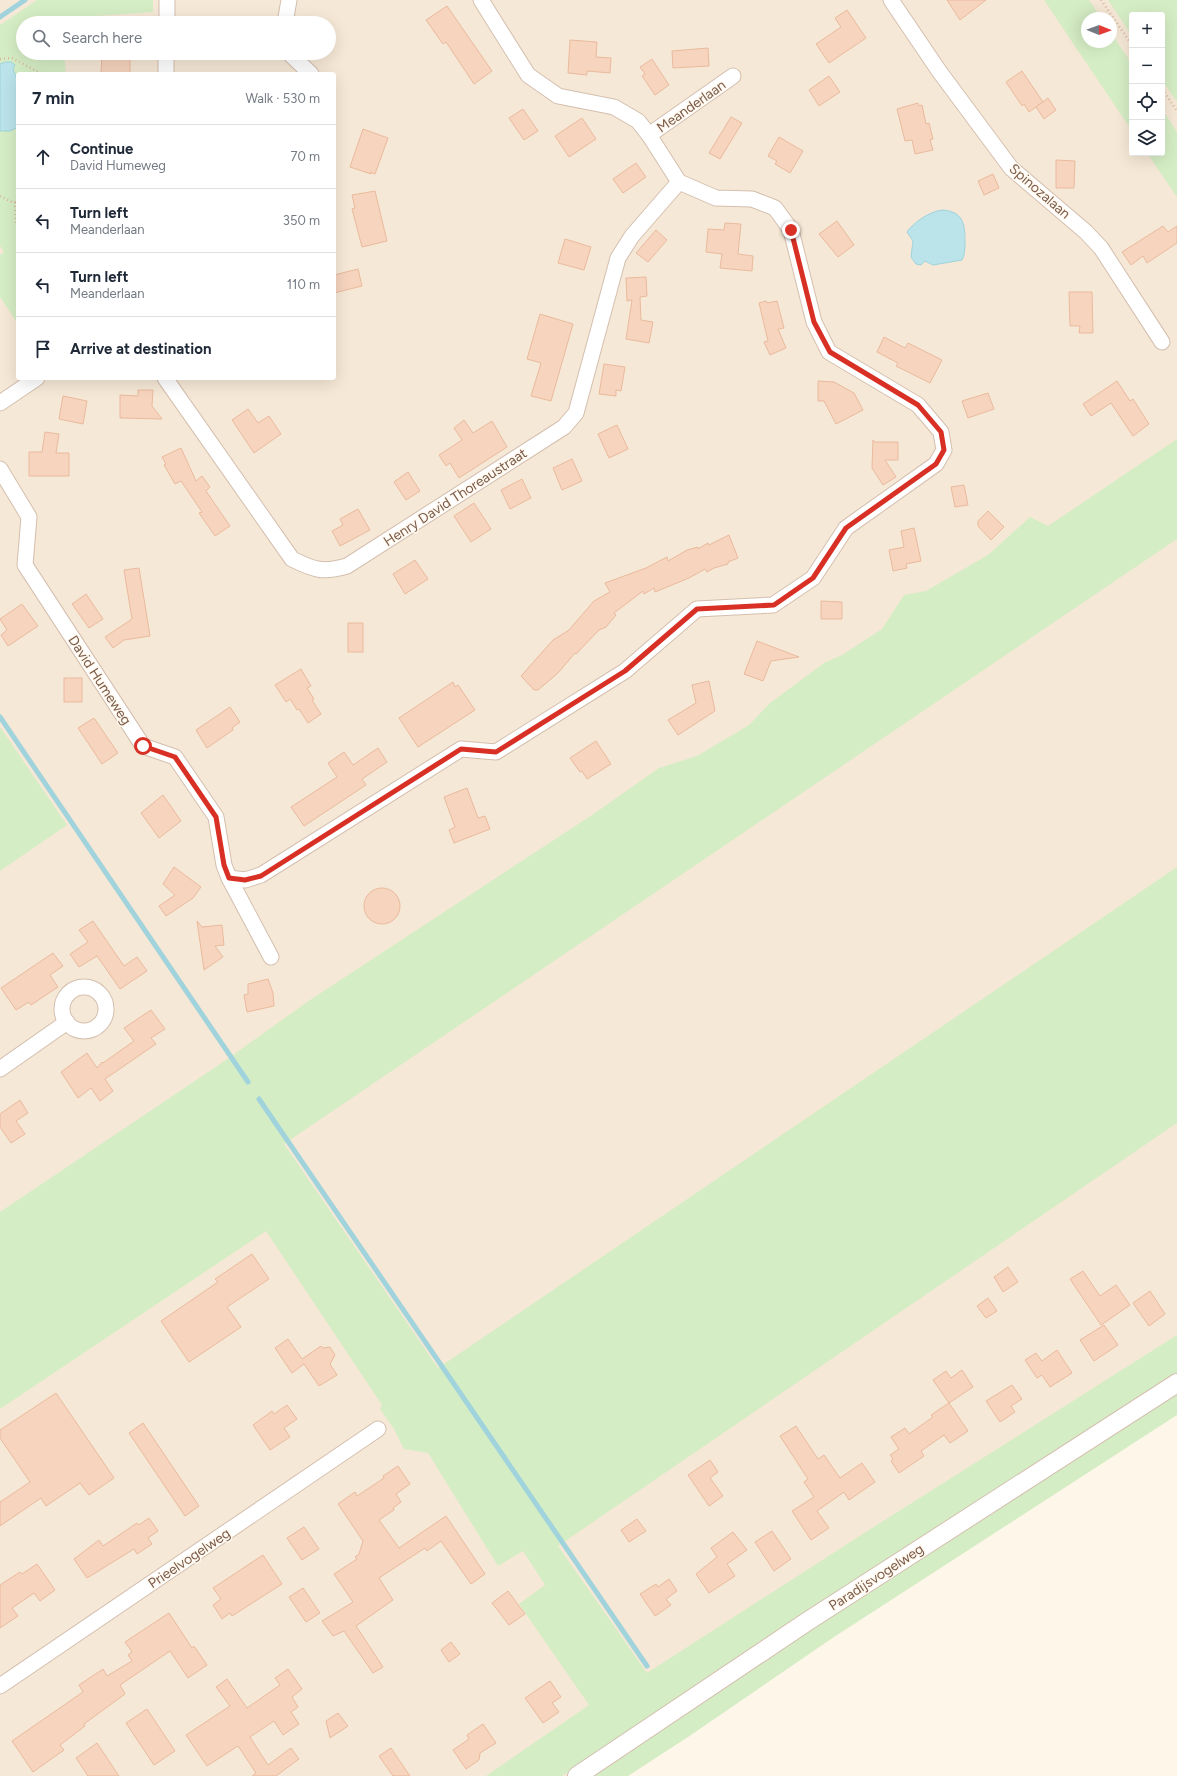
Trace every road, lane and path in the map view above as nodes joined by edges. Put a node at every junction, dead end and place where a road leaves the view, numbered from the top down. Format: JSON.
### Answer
{"nodes":[{"id":1,"x":167,"y":0,"type":"edge"},
{"id":2,"x":290,"y":0,"type":"edge"},
{"id":3,"x":480,"y":0,"type":"edge"},
{"id":4,"x":892,"y":0,"type":"edge"},
{"id":5,"x":1101,"y":0,"type":"edge"},
{"id":6,"x":167,"y":16,"type":"edge"},
{"id":7,"x":287,"y":16,"type":"edge"},
{"id":8,"x":1129,"y":41,"type":"edge"},
{"id":9,"x":0,"y":59,"type":"edge"},
{"id":10,"x":166,"y":60,"type":"edge"},
{"id":11,"x":296,"y":60,"type":"edge"},
{"id":12,"x":38,"y":72,"type":"edge"},
{"id":13,"x":166,"y":72,"type":"edge"},
{"id":14,"x":309,"y":72,"type":"edge"},
{"id":15,"x":733,"y":76,"type":"dead end"},
{"id":16,"x":1165,"y":93,"type":"edge"},
{"id":17,"x":1177,"y":111,"type":"edge"},
{"id":18,"x":650,"y":135,"type":"junction"},
{"id":19,"x":680,"y":182,"type":"junction"},
{"id":20,"x":0,"y":196,"type":"edge"},
{"id":21,"x":16,"y":202,"type":"edge"},
{"id":22,"x":16,"y":224,"type":"edge"},
{"id":23,"x":1162,"y":342,"type":"dead end"},
{"id":24,"x":34,"y":380,"type":"edge"},
{"id":25,"x":166,"y":380,"type":"edge"},
{"id":26,"x":0,"y":403,"type":"edge"},
{"id":27,"x":0,"y":470,"type":"edge"},
{"id":28,"x":229,"y":878,"type":"junction"},
{"id":29,"x":271,"y":957,"type":"dead end"},
{"id":30,"x":67,"y":1022,"type":"dead end"},
{"id":31,"x":0,"y":1069,"type":"edge"},
{"id":32,"x":1177,"y":1383,"type":"edge"},
{"id":33,"x":378,"y":1429,"type":"dead end"},
{"id":34,"x":0,"y":1686,"type":"edge"},
{"id":35,"x":578,"y":1776,"type":"edge"}],
"edges":[{"from":1,"to":6,"type":"street"},
{"from":2,"to":7,"type":"street"},
{"from":3,"to":18,"type":"street","name":"Meanderlaan"},
{"from":4,"to":23,"type":"street","name":"Spinozalaan"},
{"from":5,"to":8,"type":"path"},
{"from":9,"to":12,"type":"path"},
{"from":10,"to":13,"type":"street"},
{"from":11,"to":14,"type":"street"},
{"from":15,"to":18,"type":"street","name":"Meanderlaan"},
{"from":16,"to":17,"type":"path"},
{"from":18,"to":19,"type":"street","name":"Meanderlaan"},
{"from":19,"to":25,"type":"street","name":"Henry David Thoreaustraat"},
{"from":19,"to":28,"type":"street"},
{"from":20,"to":21,"type":"path"},
{"from":21,"to":22,"type":"path"},
{"from":24,"to":26,"type":"street"},
{"from":27,"to":28,"type":"street","name":"David Humeweg"},
{"from":28,"to":29,"type":"street","name":"David Humeweg"},
{"from":30,"to":31,"type":"street"},
{"from":32,"to":35,"type":"street","name":"Paradijsvogelweg"},
{"from":33,"to":34,"type":"street","name":"Prieelvogelweg"}]}
